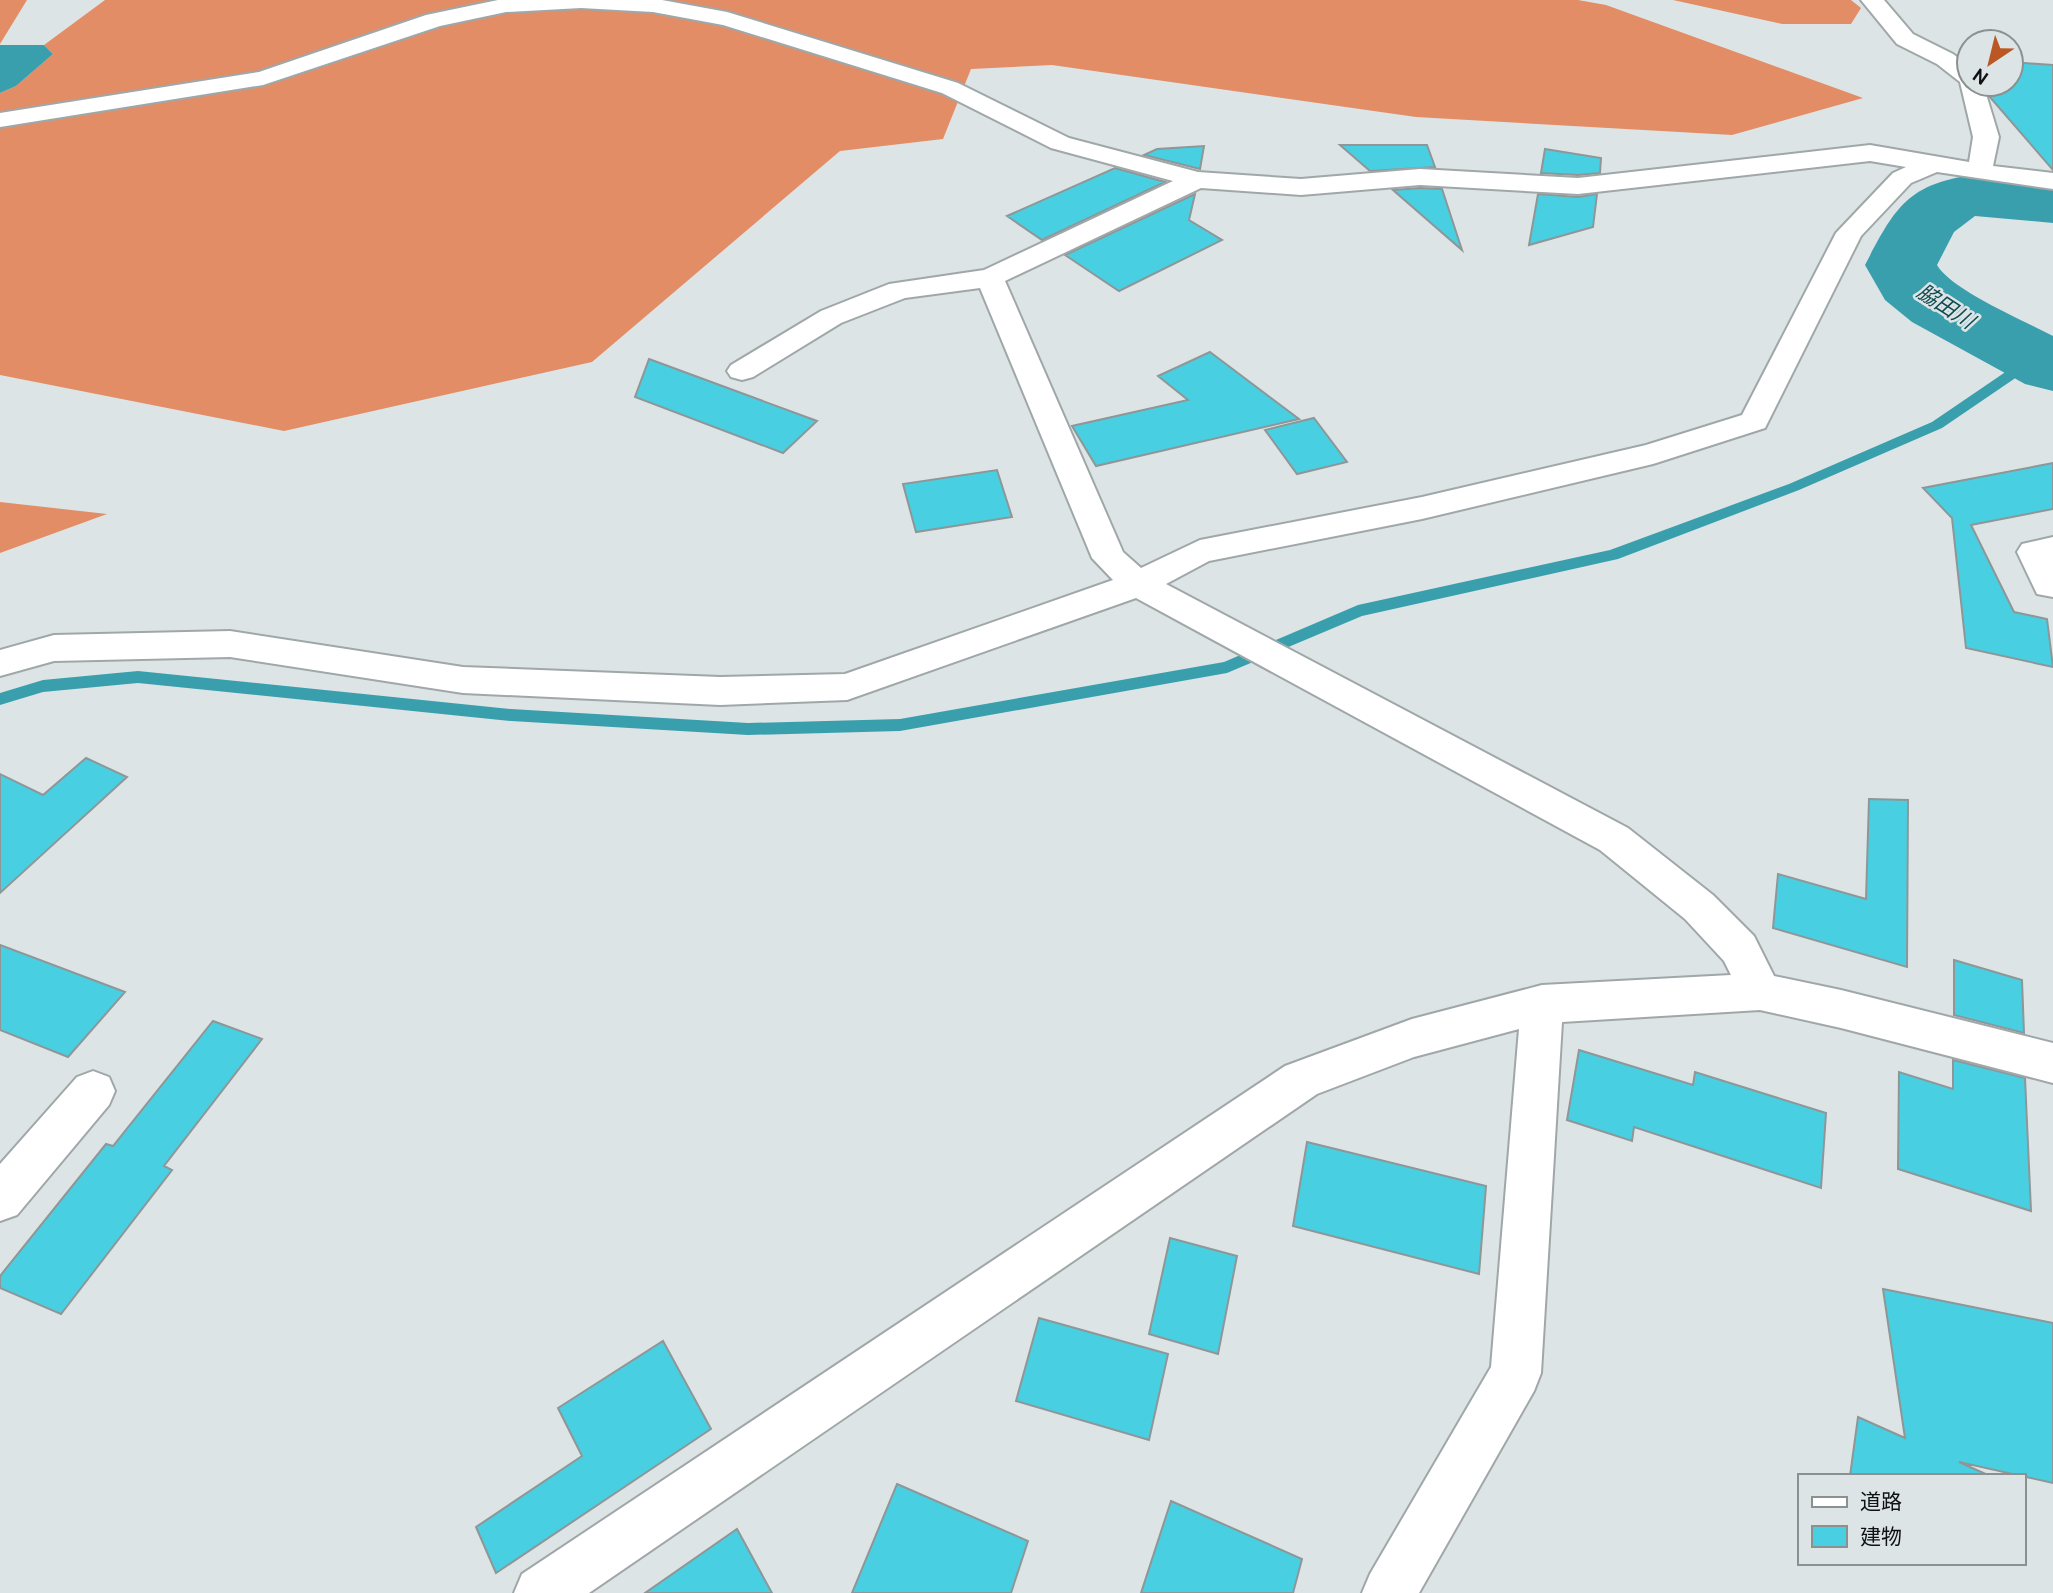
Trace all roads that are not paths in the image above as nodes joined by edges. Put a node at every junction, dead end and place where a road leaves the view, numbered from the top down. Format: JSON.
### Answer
{"nodes":[{"id":1,"x":1872,"y":0,"type":"edge"},
{"id":2,"x":1955,"y":67,"type":"edge"},
{"id":3,"x":1975,"y":98,"type":"edge"},
{"id":4,"x":0,"y":120,"type":"edge"},
{"id":5,"x":1934,"y":164,"type":"junction"},
{"id":6,"x":1980,"y":169,"type":"junction"},
{"id":7,"x":1198,"y":180,"type":"junction"},
{"id":8,"x":2053,"y":181,"type":"edge"},
{"id":9,"x":990,"y":278,"type":"junction"},
{"id":10,"x":742,"y":371,"type":"dead end"},
{"id":11,"x":2053,"y":548,"type":"edge"},
{"id":12,"x":1138,"y":584,"type":"junction"},
{"id":13,"x":2049,"y":586,"type":"dead end"},
{"id":14,"x":0,"y":663,"type":"edge"},
{"id":15,"x":1760,"y":992,"type":"junction"},
{"id":16,"x":1542,"y":1004,"type":"junction"},
{"id":17,"x":2053,"y":1063,"type":"edge"},
{"id":18,"x":93,"y":1091,"type":"dead end"},
{"id":19,"x":0,"y":1199,"type":"edge"},
{"id":20,"x":541,"y":1593,"type":"edge"},
{"id":21,"x":1389,"y":1593,"type":"edge"}],
"edges":[{"from":1,"to":2,"type":"street"},
{"from":3,"to":6,"type":"street"},
{"from":4,"to":7,"type":"street"},
{"from":5,"to":6,"type":"street"},
{"from":5,"to":7,"type":"street"},
{"from":5,"to":12,"type":"street"},
{"from":6,"to":8,"type":"street"},
{"from":7,"to":9,"type":"street"},
{"from":9,"to":10,"type":"street"},
{"from":9,"to":12,"type":"street"},
{"from":11,"to":13,"type":"street"},
{"from":12,"to":14,"type":"street"},
{"from":12,"to":15,"type":"street"},
{"from":15,"to":16,"type":"street"},
{"from":15,"to":17,"type":"street"},
{"from":16,"to":20,"type":"street"},
{"from":16,"to":21,"type":"street"},
{"from":18,"to":19,"type":"street"}]}
